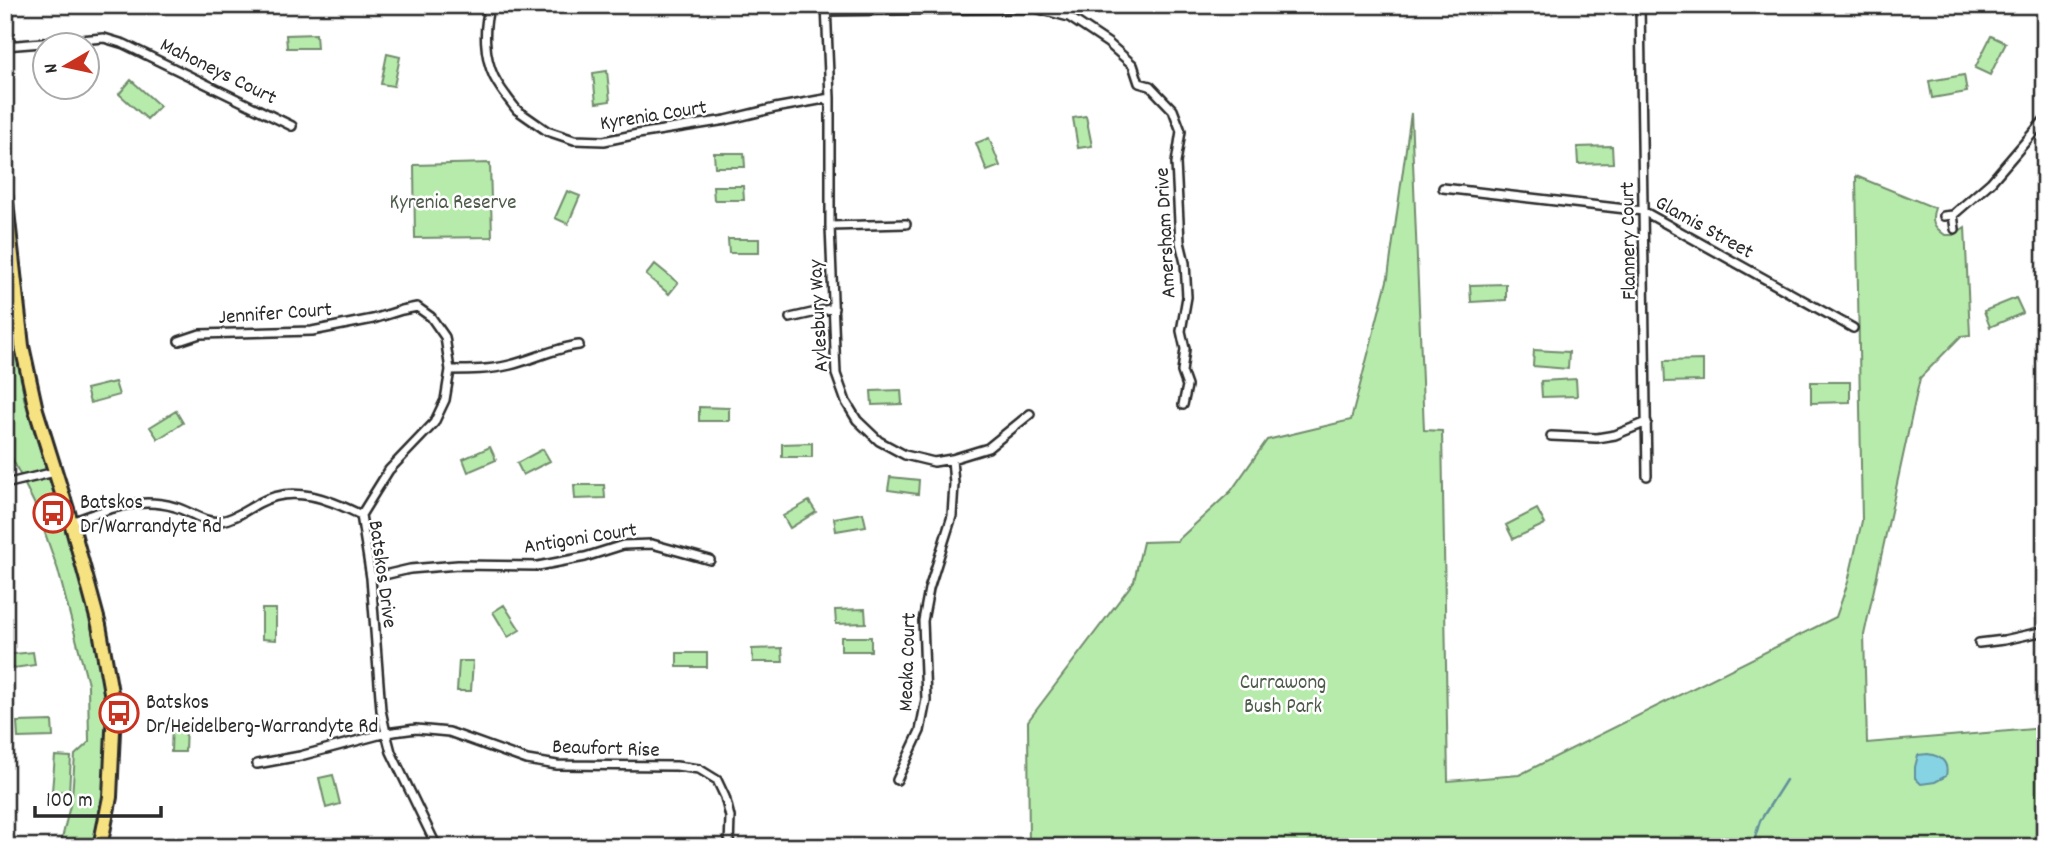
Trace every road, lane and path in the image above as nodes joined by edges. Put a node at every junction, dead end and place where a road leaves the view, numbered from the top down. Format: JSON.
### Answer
{"nodes":[{"id":1,"x":490,"y":5,"type":"edge"},
{"id":2,"x":1074,"y":5,"type":"edge"},
{"id":3,"x":1640,"y":5,"type":"edge"},
{"id":4,"x":826,"y":8,"type":"edge"},
{"id":5,"x":1069,"y":17,"type":"junction"},
{"id":6,"x":5,"y":46,"type":"edge"},
{"id":7,"x":830,"y":98,"type":"junction"},
{"id":8,"x":2045,"y":119,"type":"edge"},
{"id":9,"x":292,"y":126,"type":"dead end"},
{"id":10,"x":1443,"y":188,"type":"dead end"},
{"id":11,"x":5,"y":192,"type":"edge"},
{"id":12,"x":1643,"y":211,"type":"junction"},
{"id":13,"x":906,"y":224,"type":"dead end"},
{"id":14,"x":830,"y":226,"type":"junction"},
{"id":15,"x":1955,"y":229,"type":"dead end"},
{"id":16,"x":834,"y":308,"type":"junction"},
{"id":17,"x":790,"y":318,"type":"dead end"},
{"id":18,"x":1853,"y":328,"type":"dead end"},
{"id":19,"x":179,"y":341,"type":"dead end"},
{"id":20,"x":579,"y":345,"type":"dead end"},
{"id":21,"x":450,"y":370,"type":"junction"},
{"id":22,"x":1183,"y":405,"type":"dead end"},
{"id":23,"x":1030,"y":414,"type":"dead end"},
{"id":24,"x":1647,"y":422,"type":"junction"},
{"id":25,"x":1552,"y":436,"type":"dead end"},
{"id":26,"x":952,"y":459,"type":"junction"},
{"id":27,"x":55,"y":471,"type":"junction"},
{"id":28,"x":1647,"y":476,"type":"dead end"},
{"id":29,"x":5,"y":484,"type":"edge"},
{"id":30,"x":361,"y":515,"type":"junction"},
{"id":31,"x":71,"y":522,"type":"junction"},
{"id":32,"x":710,"y":561,"type":"dead end"},
{"id":33,"x":371,"y":578,"type":"junction"},
{"id":34,"x":2045,"y":631,"type":"edge"},
{"id":35,"x":1979,"y":643,"type":"dead end"},
{"id":36,"x":386,"y":733,"type":"junction"},
{"id":37,"x":257,"y":764,"type":"dead end"},
{"id":38,"x":897,"y":780,"type":"dead end"},
{"id":39,"x":100,"y":847,"type":"edge"},
{"id":40,"x":437,"y":847,"type":"edge"},
{"id":41,"x":729,"y":847,"type":"edge"}],
"edges":[{"from":1,"to":7,"type":"street","name":"Kyrenia Court"},
{"from":2,"to":5,"type":"street"},
{"from":3,"to":12,"type":"street","name":"Flannery Court"},
{"from":4,"to":5,"type":"street","name":"Amersham Drive"},
{"from":4,"to":7,"type":"street","name":"Aylesbury Way"},
{"from":5,"to":22,"type":"street","name":"Amersham Drive"},
{"from":6,"to":9,"type":"street","name":"Mahoneys Court"},
{"from":7,"to":14,"type":"street","name":"Aylesbury Way"},
{"from":8,"to":15,"type":"street"},
{"from":10,"to":12,"type":"street","name":"Glamis Street"},
{"from":11,"to":27,"type":"main road"},
{"from":12,"to":18,"type":"street","name":"Glamis Street"},
{"from":12,"to":24,"type":"street","name":"Flannery Court"},
{"from":13,"to":14,"type":"street"},
{"from":14,"to":16,"type":"street","name":"Aylesbury Way"},
{"from":16,"to":17,"type":"street"},
{"from":16,"to":26,"type":"street","name":"Aylesbury Way"},
{"from":19,"to":21,"type":"street","name":"Jennifer Court"},
{"from":20,"to":21,"type":"street"},
{"from":21,"to":30,"type":"street","name":"Jennifer Court"},
{"from":23,"to":26,"type":"street","name":"Aylesbury Way"},
{"from":24,"to":25,"type":"street"},
{"from":24,"to":28,"type":"street","name":"Flannery Court"},
{"from":26,"to":38,"type":"street","name":"Meaka Court"},
{"from":27,"to":29,"type":"street"},
{"from":27,"to":31,"type":"main road"},
{"from":30,"to":31,"type":"street","name":"Batskos Drive"},
{"from":30,"to":33,"type":"street","name":"Batskos Drive"},
{"from":31,"to":39,"type":"main road"},
{"from":32,"to":33,"type":"street","name":"Antigoni Court"},
{"from":33,"to":36,"type":"street","name":"Batskos Drive"},
{"from":34,"to":35,"type":"street"},
{"from":36,"to":37,"type":"street","name":"Beaufort Rise"},
{"from":36,"to":40,"type":"street","name":"Batskos Drive"},
{"from":36,"to":41,"type":"street","name":"Beaufort Rise"}]}
